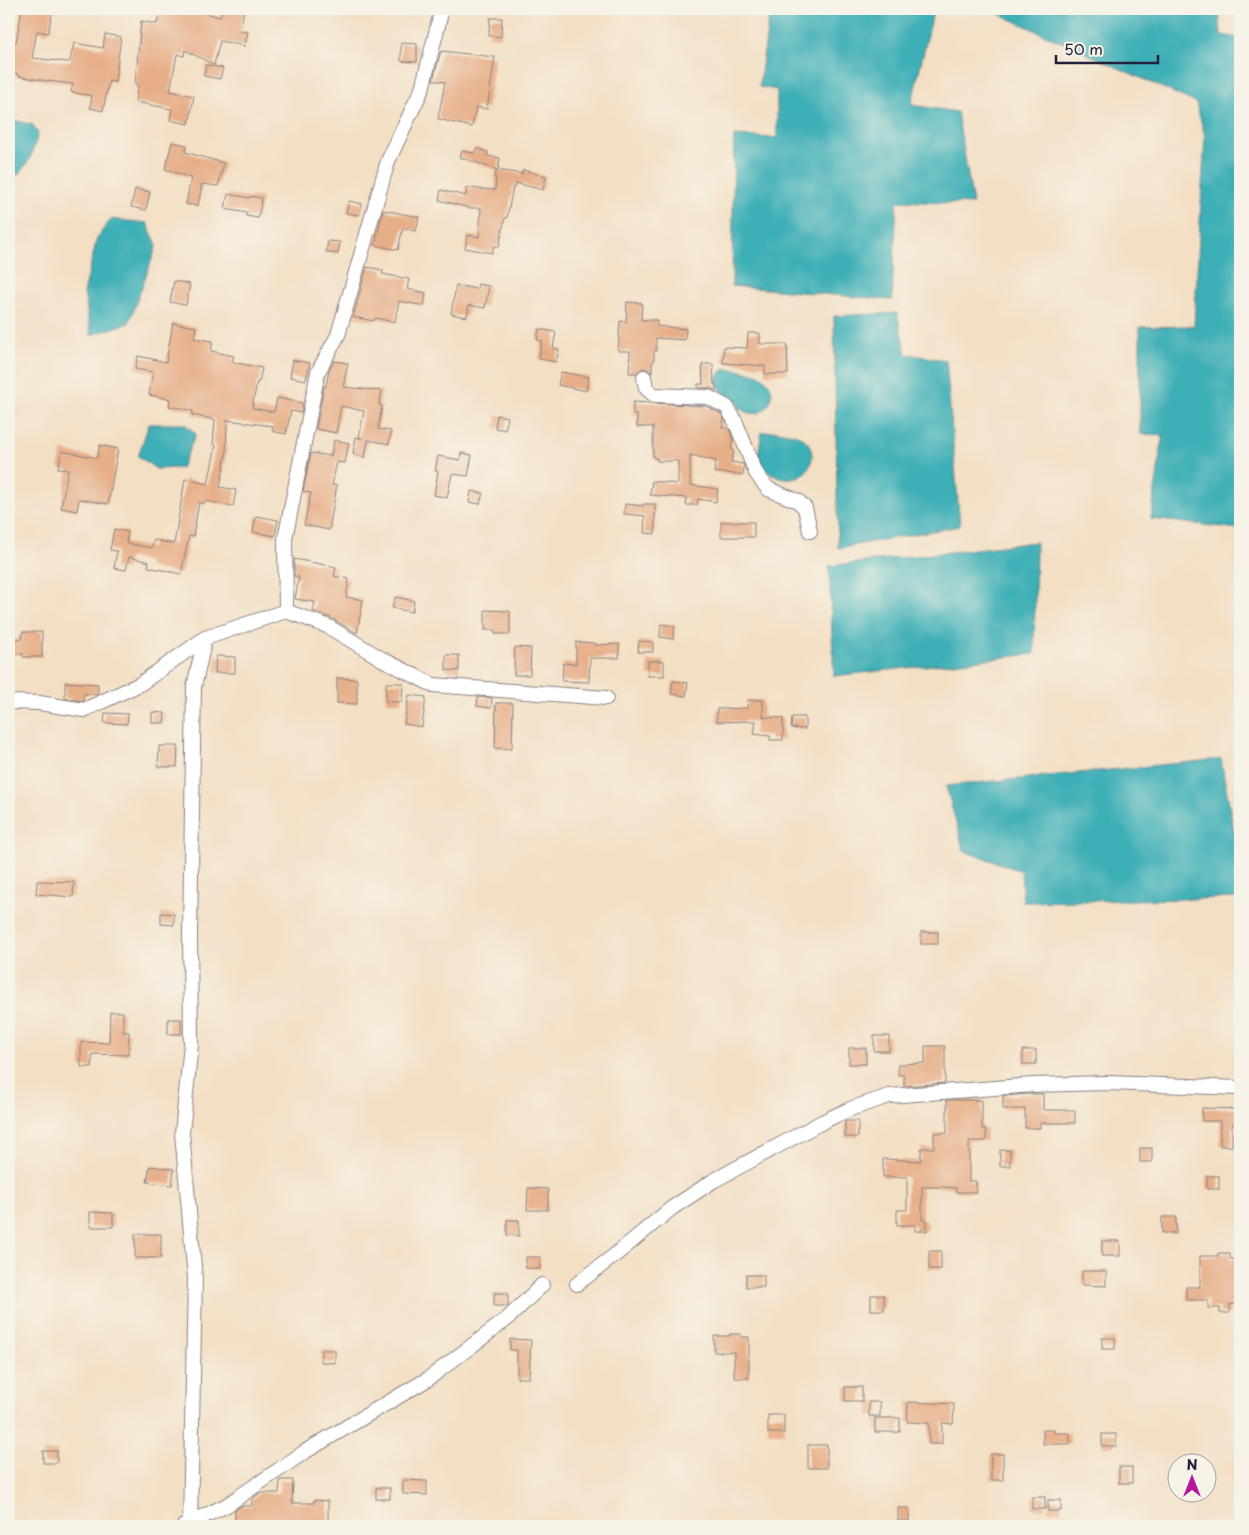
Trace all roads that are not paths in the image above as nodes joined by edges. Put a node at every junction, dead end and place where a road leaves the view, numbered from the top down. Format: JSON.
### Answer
{"nodes":[{"id":1,"x":442,"y":9,"type":"edge"},
{"id":2,"x":644,"y":377,"type":"dead end"},
{"id":3,"x":810,"y":531,"type":"dead end"},
{"id":4,"x":286,"y":611,"type":"junction"},
{"id":5,"x":205,"y":638,"type":"junction"},
{"id":6,"x":606,"y":698,"type":"dead end"},
{"id":7,"x":9,"y":702,"type":"edge"},
{"id":8,"x":1240,"y":1088,"type":"edge"},
{"id":9,"x":577,"y":1284,"type":"dead end"},
{"id":10,"x":542,"y":1285,"type":"dead end"},
{"id":11,"x":187,"y":1525,"type":"edge"}],
"edges":[{"from":1,"to":4,"type":"street"},
{"from":2,"to":3,"type":"street"},
{"from":4,"to":5,"type":"street"},
{"from":4,"to":6,"type":"street"},
{"from":5,"to":7,"type":"street"},
{"from":5,"to":11,"type":"street"},
{"from":8,"to":9,"type":"street"},
{"from":10,"to":11,"type":"street"}]}
